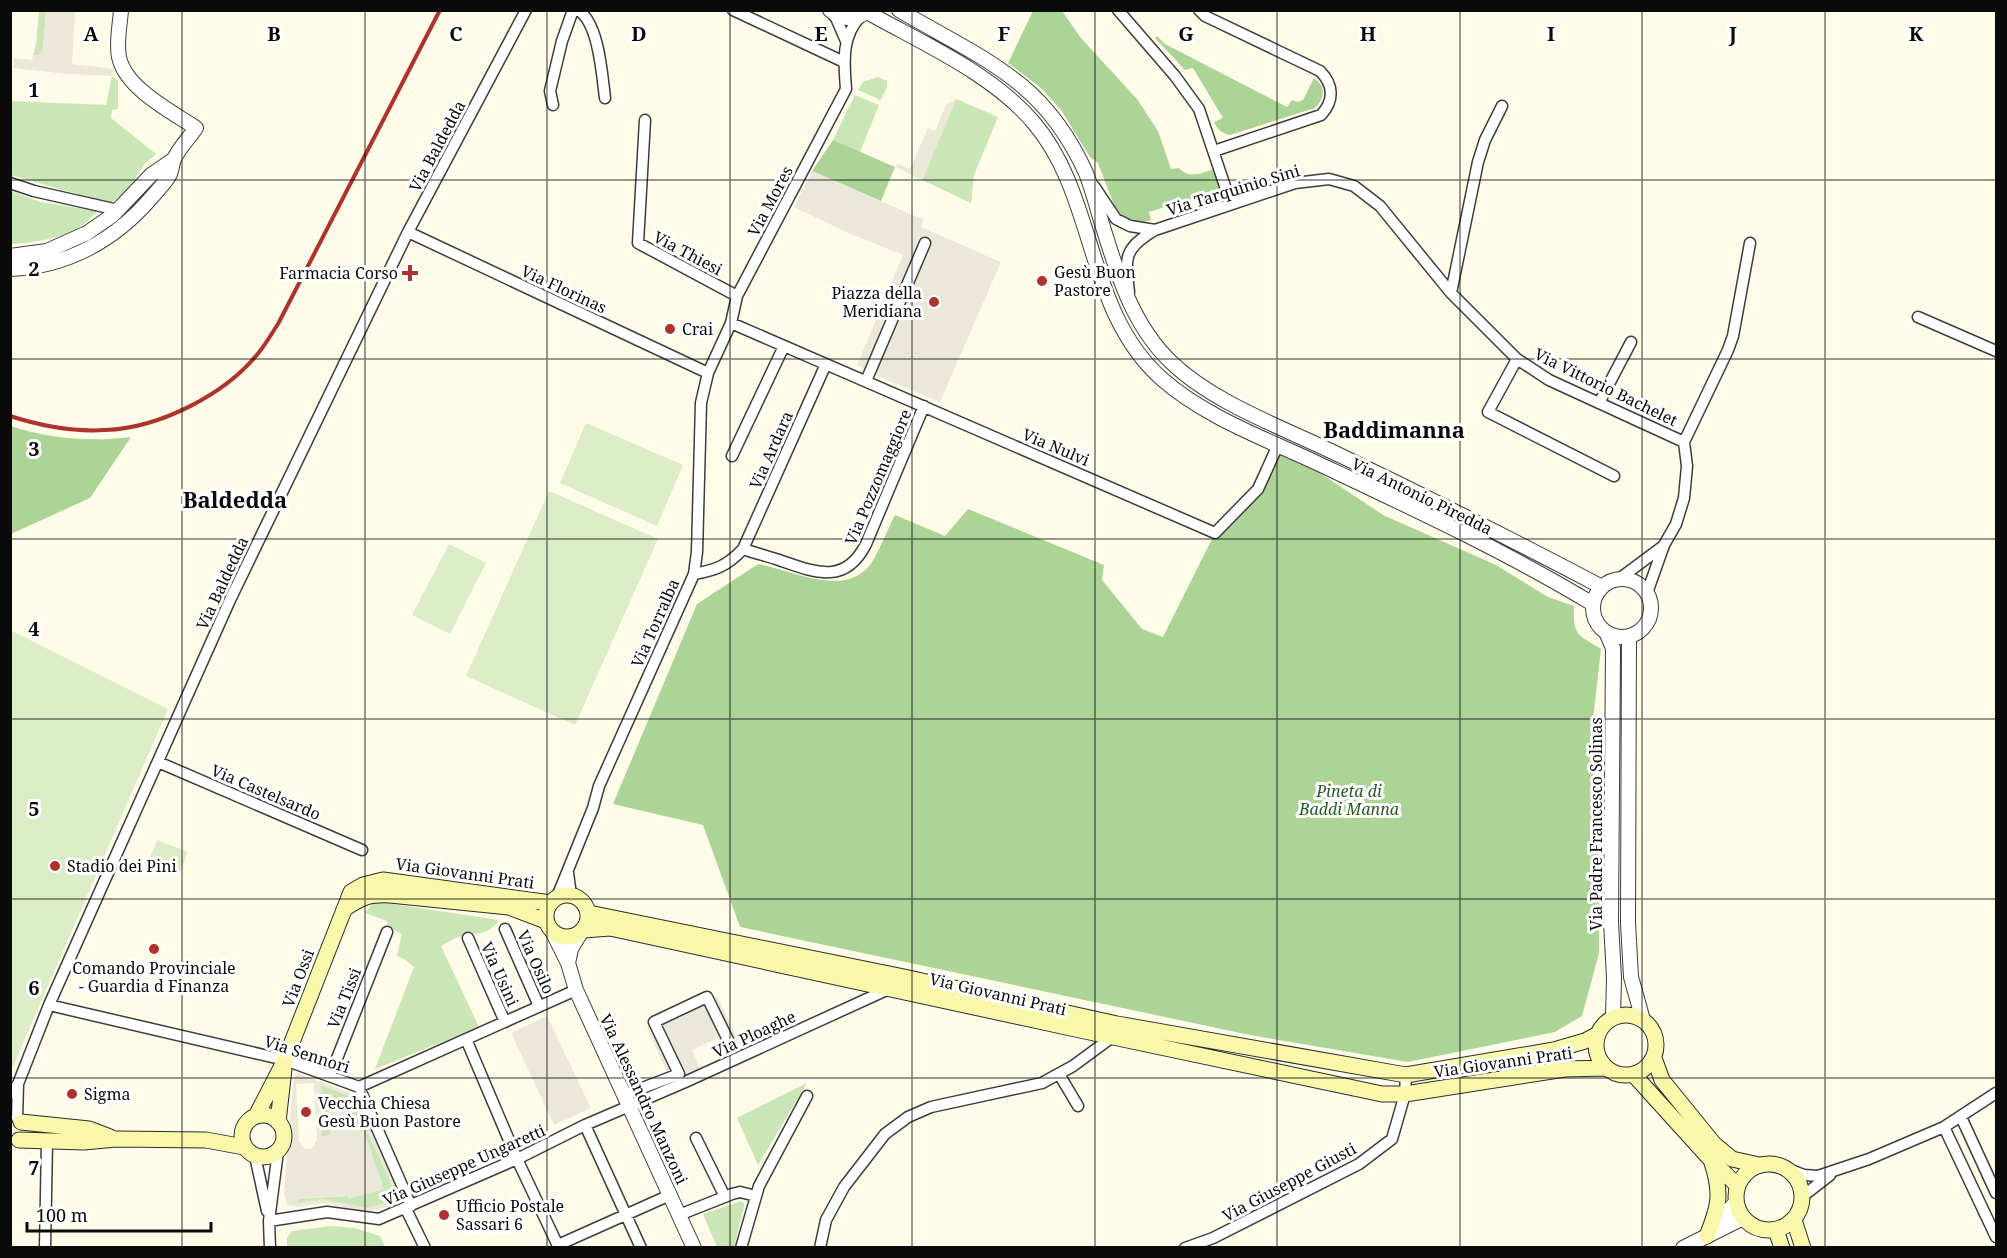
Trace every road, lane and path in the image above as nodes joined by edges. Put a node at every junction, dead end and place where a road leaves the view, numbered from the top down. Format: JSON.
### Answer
{"nodes":[{"id":1,"x":121,"y":10,"type":"edge"},
{"id":2,"x":526,"y":10,"type":"edge"},
{"id":3,"x":573,"y":10,"type":"edge"},
{"id":4,"x":578,"y":10,"type":"edge"},
{"id":5,"x":733,"y":10,"type":"edge"},
{"id":6,"x":899,"y":10,"type":"edge"},
{"id":7,"x":1118,"y":10,"type":"edge"},
{"id":8,"x":1199,"y":10,"type":"edge"},
{"id":9,"x":830,"y":11,"type":"edge"},
{"id":10,"x":866,"y":13,"type":"edge"},
{"id":11,"x":846,"y":41,"type":"junction"},
{"id":12,"x":844,"y":62,"type":"junction"},
{"id":13,"x":605,"y":98,"type":"dead end"},
{"id":14,"x":553,"y":105,"type":"dead end"},
{"id":15,"x":1502,"y":106,"type":"dead end"},
{"id":16,"x":645,"y":120,"type":"dead end"},
{"id":17,"x":1214,"y":151,"type":"junction"},
{"id":18,"x":174,"y":159,"type":"junction"},
{"id":19,"x":1087,"y":174,"type":"junction"},
{"id":20,"x":10,"y":183,"type":"edge"},
{"id":21,"x":1231,"y":204,"type":"junction"},
{"id":22,"x":118,"y":210,"type":"junction"},
{"id":23,"x":1155,"y":230,"type":"junction"},
{"id":24,"x":408,"y":232,"type":"junction"},
{"id":25,"x":925,"y":243,"type":"dead end"},
{"id":26,"x":1750,"y":243,"type":"dead end"},
{"id":27,"x":10,"y":256,"type":"edge"},
{"id":28,"x":10,"y":269,"type":"edge"},
{"id":29,"x":1451,"y":293,"type":"junction"},
{"id":30,"x":737,"y":296,"type":"junction"},
{"id":31,"x":1131,"y":306,"type":"junction"},
{"id":32,"x":1918,"y":317,"type":"dead end"},
{"id":33,"x":731,"y":323,"type":"junction"},
{"id":34,"x":1631,"y":342,"type":"dead end"},
{"id":35,"x":784,"y":346,"type":"junction"},
{"id":36,"x":1996,"y":351,"type":"edge"},
{"id":37,"x":1516,"y":358,"type":"junction"},
{"id":38,"x":826,"y":364,"type":"junction"},
{"id":39,"x":708,"y":372,"type":"junction"},
{"id":40,"x":866,"y":381,"type":"junction"},
{"id":41,"x":1599,"y":403,"type":"junction"},
{"id":42,"x":924,"y":406,"type":"junction"},
{"id":43,"x":1684,"y":442,"type":"junction"},
{"id":44,"x":1278,"y":445,"type":"junction"},
{"id":45,"x":732,"y":456,"type":"dead end"},
{"id":46,"x":1614,"y":476,"type":"dead end"},
{"id":47,"x":1664,"y":545,"type":"junction"},
{"id":48,"x":743,"y":549,"type":"junction"},
{"id":49,"x":694,"y":574,"type":"junction"},
{"id":50,"x":1619,"y":579,"type":"junction"},
{"id":51,"x":1602,"y":586,"type":"junction"},
{"id":52,"x":1647,"y":593,"type":"junction"},
{"id":53,"x":1593,"y":604,"type":"junction"},
{"id":54,"x":1606,"y":632,"type":"junction"},
{"id":55,"x":1629,"y":636,"type":"junction"},
{"id":56,"x":158,"y":762,"type":"junction"},
{"id":57,"x":362,"y":850,"type":"dead end"},
{"id":58,"x":560,"y":898,"type":"junction"},
{"id":59,"x":344,"y":909,"type":"junction"},
{"id":60,"x":589,"y":913,"type":"junction"},
{"id":61,"x":550,"y":927,"type":"junction"},
{"id":62,"x":505,"y":929,"type":"dead end"},
{"id":63,"x":387,"y":932,"type":"dead end"},
{"id":64,"x":582,"y":932,"type":"junction"},
{"id":65,"x":468,"y":938,"type":"dead end"},
{"id":66,"x":568,"y":963,"type":"junction"},
{"id":67,"x":891,"y":988,"type":"junction"},
{"id":68,"x":576,"y":990,"type":"junction"},
{"id":69,"x":49,"y":1005,"type":"junction"},
{"id":70,"x":539,"y":1006,"type":"junction"},
{"id":71,"x":1613,"y":1018,"type":"junction"},
{"id":72,"x":1643,"y":1020,"type":"junction"},
{"id":73,"x":505,"y":1022,"type":"junction"},
{"id":74,"x":1598,"y":1034,"type":"junction"},
{"id":75,"x":1111,"y":1038,"type":"junction"},
{"id":76,"x":466,"y":1039,"type":"junction"},
{"id":77,"x":731,"y":1046,"type":"dead end"},
{"id":78,"x":1654,"y":1058,"type":"junction"},
{"id":79,"x":285,"y":1060,"type":"junction"},
{"id":80,"x":1606,"y":1068,"type":"junction"},
{"id":81,"x":1059,"y":1074,"type":"junction"},
{"id":82,"x":1406,"y":1075,"type":"junction"},
{"id":83,"x":1634,"y":1075,"type":"junction"},
{"id":84,"x":330,"y":1076,"type":"junction"},
{"id":85,"x":18,"y":1084,"type":"junction"},
{"id":86,"x":359,"y":1087,"type":"junction"},
{"id":87,"x":1996,"y":1093,"type":"edge"},
{"id":88,"x":10,"y":1094,"type":"edge"},
{"id":89,"x":1405,"y":1094,"type":"junction"},
{"id":90,"x":807,"y":1096,"type":"dead end"},
{"id":91,"x":627,"y":1101,"type":"junction"},
{"id":92,"x":1078,"y":1106,"type":"dead end"},
{"id":93,"x":16,"y":1118,"type":"edge"},
{"id":94,"x":1961,"y":1118,"type":"junction"},
{"id":95,"x":250,"y":1121,"type":"junction"},
{"id":96,"x":278,"y":1122,"type":"junction"},
{"id":97,"x":585,"y":1125,"type":"junction"},
{"id":98,"x":1944,"y":1126,"type":"junction"},
{"id":99,"x":696,"y":1138,"type":"dead end"},
{"id":100,"x":116,"y":1139,"type":"junction"},
{"id":101,"x":206,"y":1140,"type":"junction"},
{"id":102,"x":47,"y":1141,"type":"junction"},
{"id":103,"x":15,"y":1142,"type":"edge"},
{"id":104,"x":250,"y":1151,"type":"junction"},
{"id":105,"x":278,"y":1151,"type":"junction"},
{"id":106,"x":517,"y":1159,"type":"junction"},
{"id":107,"x":1711,"y":1160,"type":"junction"},
{"id":108,"x":1759,"y":1165,"type":"junction"},
{"id":109,"x":1788,"y":1169,"type":"junction"},
{"id":110,"x":1837,"y":1170,"type":"junction"},
{"id":111,"x":1738,"y":1186,"type":"junction"},
{"id":112,"x":1996,"y":1192,"type":"edge"},
{"id":113,"x":670,"y":1196,"type":"junction"},
{"id":114,"x":756,"y":1196,"type":"junction"},
{"id":115,"x":1803,"y":1196,"type":"junction"},
{"id":116,"x":725,"y":1197,"type":"junction"},
{"id":117,"x":1736,"y":1202,"type":"junction"},
{"id":118,"x":408,"y":1208,"type":"junction"},
{"id":119,"x":626,"y":1215,"type":"junction"},
{"id":120,"x":679,"y":1215,"type":"junction"},
{"id":121,"x":1743,"y":1218,"type":"junction"},
{"id":122,"x":1794,"y":1220,"type":"junction"},
{"id":123,"x":269,"y":1221,"type":"junction"},
{"id":124,"x":1776,"y":1230,"type":"junction"},
{"id":125,"x":1707,"y":1236,"type":"junction"},
{"id":126,"x":1996,"y":1237,"type":"edge"},
{"id":127,"x":558,"y":1246,"type":"edge"},
{"id":128,"x":45,"y":1248,"type":"edge"},
{"id":129,"x":270,"y":1248,"type":"edge"},
{"id":130,"x":425,"y":1248,"type":"edge"},
{"id":131,"x":641,"y":1248,"type":"edge"},
{"id":132,"x":694,"y":1248,"type":"edge"},
{"id":133,"x":741,"y":1248,"type":"edge"},
{"id":134,"x":820,"y":1248,"type":"edge"},
{"id":135,"x":1185,"y":1248,"type":"edge"},
{"id":136,"x":1683,"y":1248,"type":"edge"},
{"id":137,"x":1782,"y":1248,"type":"edge"},
{"id":138,"x":1803,"y":1248,"type":"edge"}],
"edges":[{"from":1,"to":18,"type":"street"},
{"from":2,"to":24,"type":"street","name":"Via Baldedda"},
{"from":3,"to":14,"type":"street"},
{"from":4,"to":13,"type":"street"},
{"from":5,"to":12,"type":"street"},
{"from":6,"to":19,"type":"street","name":"Via Antonio Piredda"},
{"from":7,"to":17,"type":"street"},
{"from":8,"to":17,"type":"street"},
{"from":9,"to":10,"type":"street"},
{"from":9,"to":11,"type":"street"},
{"from":10,"to":11,"type":"street","name":"Via Mores"},
{"from":10,"to":44,"type":"street","name":"Via Antonio Piredda"},
{"from":11,"to":12,"type":"street","name":"Via Mores"},
{"from":12,"to":30,"type":"street","name":"Via Mores"},
{"from":15,"to":29,"type":"street"},
{"from":16,"to":30,"type":"street","name":"Via Thiesi"},
{"from":17,"to":21,"type":"street"},
{"from":18,"to":22,"type":"street"},
{"from":18,"to":28,"type":"street"},
{"from":19,"to":23,"type":"street","name":"Via Tarquinio Sini"},
{"from":19,"to":31,"type":"street","name":"Via Antonio Piredda"},
{"from":20,"to":22,"type":"street"},
{"from":21,"to":23,"type":"street","name":"Via Tarquinio Sini"},
{"from":21,"to":29,"type":"street","name":"Via Tarquinio Sini"},
{"from":22,"to":27,"type":"street"},
{"from":23,"to":31,"type":"street","name":"Via Tarquinio Sini"},
{"from":24,"to":39,"type":"street","name":"Via Florinas"},
{"from":24,"to":56,"type":"street","name":"Via Baldedda"},
{"from":25,"to":40,"type":"street"},
{"from":26,"to":43,"type":"street"},
{"from":29,"to":37,"type":"street","name":"Via Vittorio Bachelet"},
{"from":30,"to":33,"type":"street","name":"Via Mores"},
{"from":31,"to":51,"type":"street","name":"Via Antonio Piredda"},
{"from":32,"to":36,"type":"street"},
{"from":33,"to":35,"type":"street","name":"Via Nulvi"},
{"from":33,"to":39,"type":"street","name":"Via Mores"},
{"from":34,"to":41,"type":"street"},
{"from":35,"to":38,"type":"street","name":"Via Nulvi"},
{"from":35,"to":45,"type":"street"},
{"from":37,"to":41,"type":"street","name":"Via Vittorio Bachelet"},
{"from":37,"to":46,"type":"street","name":"Via Vittorio Bachelet"},
{"from":38,"to":40,"type":"street","name":"Via Nulvi"},
{"from":38,"to":48,"type":"street","name":"Via Ardara"},
{"from":39,"to":49,"type":"street","name":"Via Torralba"},
{"from":40,"to":42,"type":"street","name":"Via Nulvi"},
{"from":41,"to":43,"type":"street","name":"Via Vittorio Bachelet"},
{"from":42,"to":44,"type":"street","name":"Via Nulvi"},
{"from":42,"to":48,"type":"street","name":"Via Pozzomaggiore"},
{"from":43,"to":47,"type":"street","name":"Via Vittorio Bachelet"},
{"from":44,"to":53,"type":"street","name":"Via Antonio Piredda"},
{"from":47,"to":50,"type":"street","name":"Via Vittorio Bachelet"},
{"from":47,"to":52,"type":"street","name":"Via Vittorio Bachelet"},
{"from":48,"to":49,"type":"street"},
{"from":49,"to":58,"type":"street","name":"Via Torralba"},
{"from":50,"to":51,"type":"street"},
{"from":50,"to":52,"type":"street"},
{"from":51,"to":53,"type":"street"},
{"from":52,"to":55,"type":"street"},
{"from":53,"to":54,"type":"street"},
{"from":54,"to":55,"type":"street"},
{"from":54,"to":71,"type":"street","name":"Via Padre Francesco Solinas"},
{"from":55,"to":72,"type":"street","name":"Via Padre Francesco Solinas"},
{"from":56,"to":57,"type":"street","name":"Via Castelsardo"},
{"from":56,"to":69,"type":"street","name":"Via Baldedda"},
{"from":58,"to":59,"type":"main road","name":"Via Giovanni Prati"},
{"from":58,"to":60,"type":"main road"},
{"from":58,"to":61,"type":"main road"},
{"from":59,"to":61,"type":"main road","name":"Via Giovanni Prati"},
{"from":59,"to":79,"type":"main road","name":"Via Ossi"},
{"from":60,"to":64,"type":"main road"},
{"from":60,"to":82,"type":"main road","name":"Via Giovanni Prati"},
{"from":61,"to":64,"type":"main road"},
{"from":61,"to":66,"type":"street","name":"Via Alessandro Manzoni"},
{"from":62,"to":70,"type":"street","name":"Via Osilo"},
{"from":63,"to":84,"type":"street","name":"Via Tissi"},
{"from":64,"to":66,"type":"street"},
{"from":64,"to":67,"type":"main road","name":"Via Giovanni Prati"},
{"from":65,"to":73,"type":"street","name":"Via Usini"},
{"from":66,"to":68,"type":"street","name":"Via Alessandro Manzoni"},
{"from":67,"to":75,"type":"main road","name":"Via Giovanni Prati"},
{"from":67,"to":91,"type":"street","name":"Via Ploaghe"},
{"from":68,"to":70,"type":"street","name":"Via Sennori"},
{"from":68,"to":91,"type":"street","name":"Via Alessandro Manzoni"},
{"from":69,"to":79,"type":"street","name":"Via Sennori"},
{"from":69,"to":85,"type":"street","name":"Via Baldedda"},
{"from":70,"to":73,"type":"street","name":"Via Sennori"},
{"from":71,"to":72,"type":"main road"},
{"from":71,"to":74,"type":"main road"},
{"from":72,"to":78,"type":"main road"},
{"from":73,"to":76,"type":"street","name":"Via Sennori"},
{"from":74,"to":80,"type":"main road"},
{"from":74,"to":82,"type":"main road","name":"Via Giovanni Prati"},
{"from":75,"to":81,"type":"street"},
{"from":75,"to":89,"type":"main road","name":"Via Giovanni Prati"},
{"from":76,"to":86,"type":"street","name":"Via Sennori"},
{"from":76,"to":106,"type":"street"},
{"from":77,"to":91,"type":"street"},
{"from":78,"to":83,"type":"main road"},
{"from":78,"to":108,"type":"main road"},
{"from":79,"to":84,"type":"street","name":"Via Sennori"},
{"from":79,"to":95,"type":"main road","name":"Via Ossi"},
{"from":79,"to":96,"type":"main road","name":"Via Ossi"},
{"from":80,"to":83,"type":"main road"},
{"from":80,"to":89,"type":"main road","name":"Via Giovanni Prati"},
{"from":81,"to":92,"type":"street"},
{"from":81,"to":134,"type":"street"},
{"from":82,"to":89,"type":"street"},
{"from":83,"to":107,"type":"main road"},
{"from":84,"to":86,"type":"street","name":"Via Sennori"},
{"from":85,"to":88,"type":"street","name":"Via Baldedda"},
{"from":85,"to":93,"type":"street","name":"Via Baldedda"},
{"from":86,"to":118,"type":"street"},
{"from":87,"to":94,"type":"street"},
{"from":89,"to":135,"type":"street","name":"Via Giuseppe Giusti"},
{"from":90,"to":114,"type":"street"},
{"from":91,"to":97,"type":"street","name":"Via Giuseppe Ungaretti"},
{"from":91,"to":113,"type":"street","name":"Via Alessandro Manzoni"},
{"from":93,"to":100,"type":"main road"},
{"from":93,"to":103,"type":"main road"},
{"from":94,"to":98,"type":"street"},
{"from":94,"to":112,"type":"street"},
{"from":95,"to":96,"type":"main road"},
{"from":95,"to":101,"type":"main road"},
{"from":95,"to":104,"type":"main road"},
{"from":96,"to":105,"type":"main road"},
{"from":97,"to":106,"type":"street","name":"Via Giuseppe Ungaretti"},
{"from":97,"to":119,"type":"street"},
{"from":98,"to":110,"type":"street"},
{"from":98,"to":126,"type":"street"},
{"from":99,"to":116,"type":"street"},
{"from":100,"to":101,"type":"main road"},
{"from":100,"to":102,"type":"main road"},
{"from":101,"to":104,"type":"main road"},
{"from":102,"to":103,"type":"main road"},
{"from":102,"to":128,"type":"street"},
{"from":104,"to":105,"type":"main road"},
{"from":104,"to":123,"type":"street"},
{"from":105,"to":123,"type":"street"},
{"from":106,"to":118,"type":"street","name":"Via Giuseppe Ungaretti"},
{"from":106,"to":127,"type":"street"},
{"from":107,"to":111,"type":"main road"},
{"from":107,"to":125,"type":"main road"},
{"from":108,"to":109,"type":"main road"},
{"from":108,"to":111,"type":"main road"},
{"from":109,"to":110,"type":"street"},
{"from":109,"to":115,"type":"main road"},
{"from":110,"to":115,"type":"street"},
{"from":111,"to":117,"type":"main road"},
{"from":113,"to":119,"type":"street"},
{"from":113,"to":120,"type":"street","name":"Via Alessandro Manzoni"},
{"from":114,"to":116,"type":"street"},
{"from":114,"to":133,"type":"street"},
{"from":115,"to":122,"type":"main road"},
{"from":116,"to":120,"type":"street"},
{"from":117,"to":121,"type":"main road"},
{"from":117,"to":125,"type":"street"},
{"from":118,"to":123,"type":"street","name":"Via Giuseppe Ungaretti"},
{"from":118,"to":130,"type":"street"},
{"from":119,"to":127,"type":"street"},
{"from":119,"to":131,"type":"street"},
{"from":120,"to":132,"type":"street","name":"Via Alessandro Manzoni"},
{"from":121,"to":124,"type":"main road"},
{"from":121,"to":125,"type":"street"},
{"from":122,"to":124,"type":"main road"},
{"from":122,"to":138,"type":"main road"},
{"from":123,"to":129,"type":"street"},
{"from":124,"to":137,"type":"main road"},
{"from":125,"to":136,"type":"street"}]}
